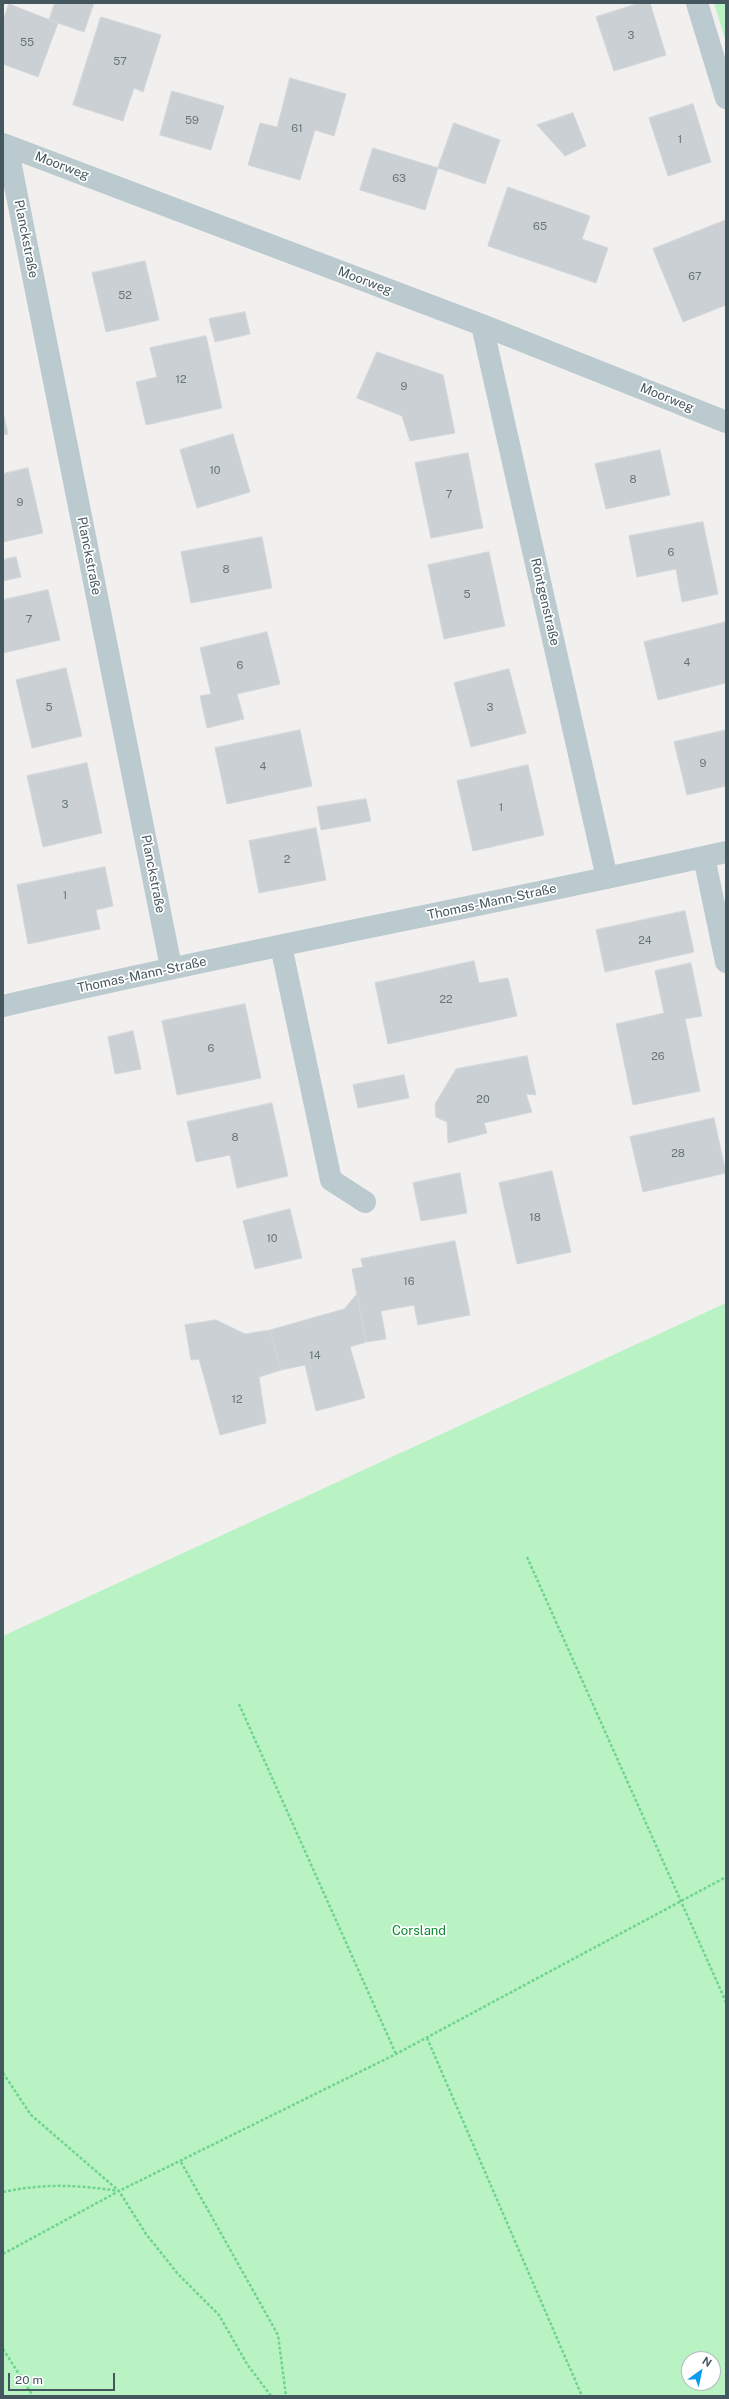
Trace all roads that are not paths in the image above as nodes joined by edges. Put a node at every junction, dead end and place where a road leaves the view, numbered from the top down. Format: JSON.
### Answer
{"nodes":[{"id":1,"x":697,"y":3,"type":"edge"},
{"id":2,"x":726,"y":98,"type":"edge"},
{"id":3,"x":5,"y":145,"type":"edge"},
{"id":4,"x":482,"y":324,"type":"junction"},
{"id":5,"x":726,"y":422,"type":"edge"},
{"id":6,"x":726,"y":852,"type":"edge"},
{"id":7,"x":704,"y":857,"type":"junction"},
{"id":8,"x":607,"y":878,"type":"junction"},
{"id":9,"x":281,"y":946,"type":"junction"},
{"id":10,"x":726,"y":962,"type":"edge"},
{"id":11,"x":171,"y":967,"type":"junction"},
{"id":12,"x":3,"y":1006,"type":"edge"},
{"id":13,"x":365,"y":1202,"type":"dead end"}],
"edges":[{"from":1,"to":2,"type":"street"},
{"from":3,"to":4,"type":"street","name":"Moorweg"},
{"from":3,"to":11,"type":"street","name":"Planckstraße"},
{"from":4,"to":5,"type":"street","name":"Moorweg"},
{"from":4,"to":8,"type":"street","name":"Röntgenstraße"},
{"from":6,"to":7,"type":"street","name":"Thomas-Mann-Straße"},
{"from":7,"to":8,"type":"street","name":"Thomas-Mann-Straße"},
{"from":7,"to":10,"type":"street"},
{"from":8,"to":9,"type":"street","name":"Thomas-Mann-Straße"},
{"from":9,"to":11,"type":"street","name":"Thomas-Mann-Straße"},
{"from":9,"to":13,"type":"street"},
{"from":11,"to":12,"type":"street","name":"Thomas-Mann-Straße"}]}
